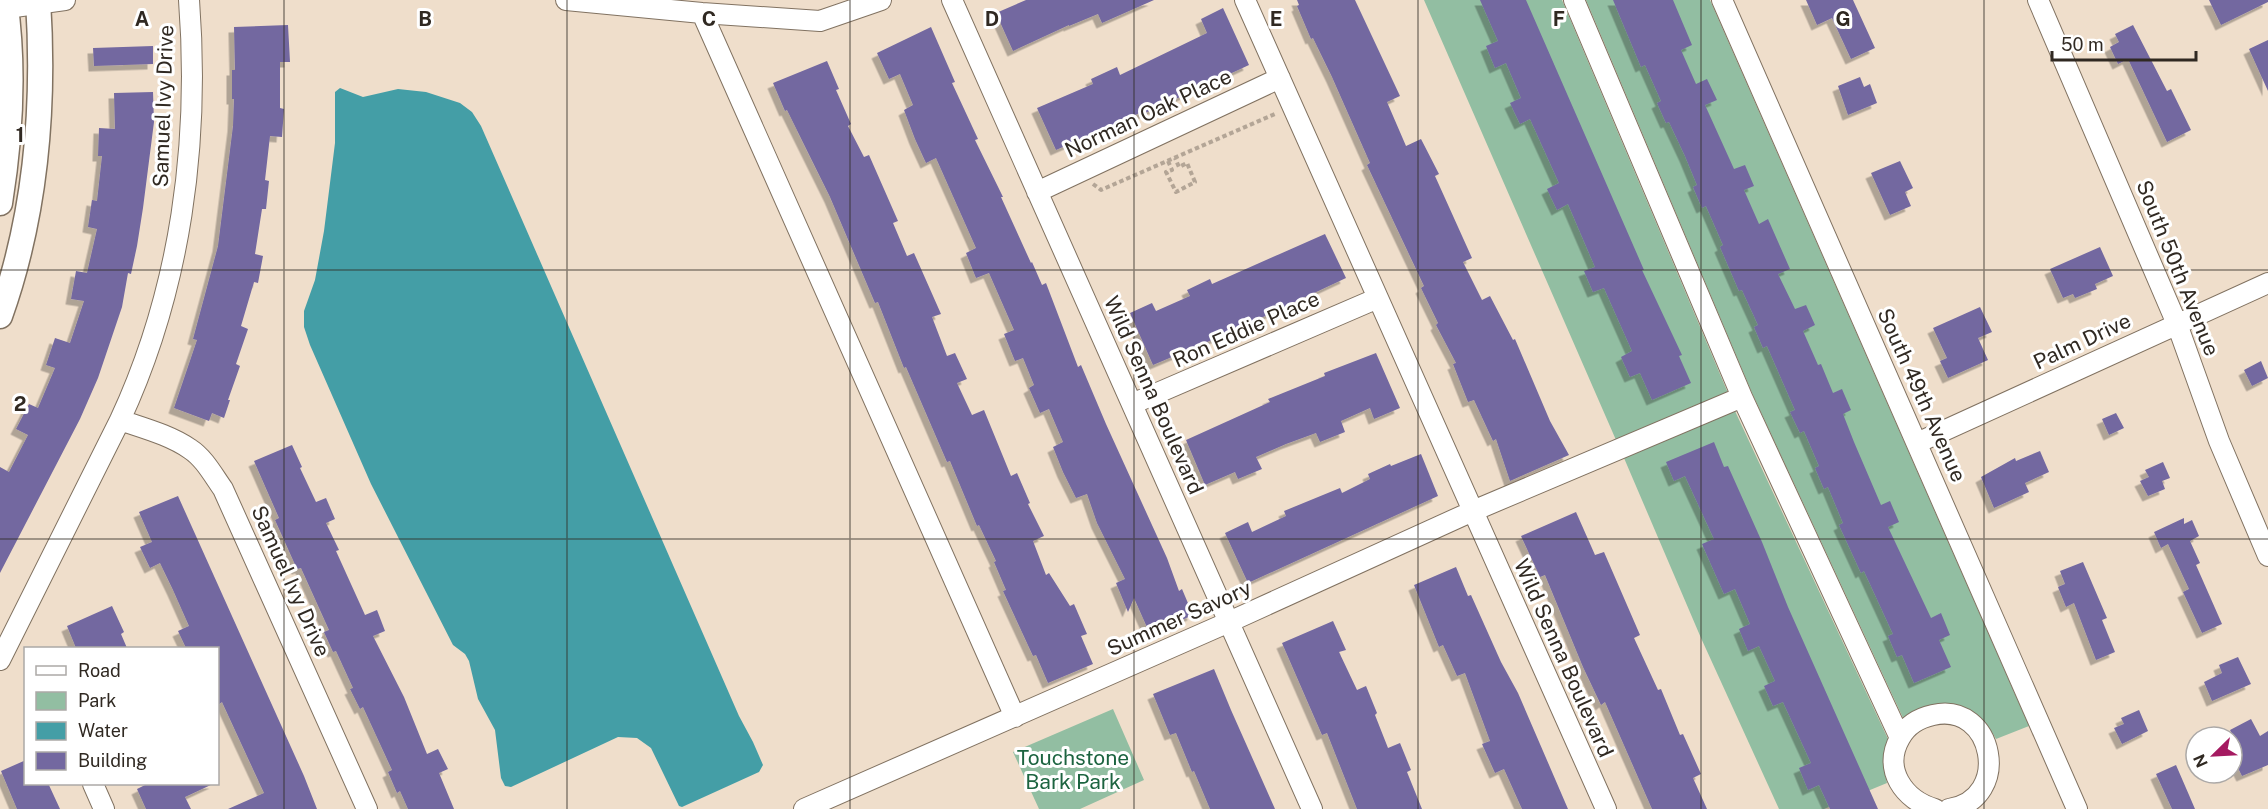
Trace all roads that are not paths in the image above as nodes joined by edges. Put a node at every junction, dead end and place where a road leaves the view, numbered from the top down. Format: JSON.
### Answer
{"nodes":[{"id":1,"x":65,"y":0,"type":"edge"},
{"id":2,"x":189,"y":0,"type":"edge"},
{"id":3,"x":566,"y":0,"type":"edge"},
{"id":4,"x":881,"y":0,"type":"edge"},
{"id":5,"x":952,"y":0,"type":"edge"},
{"id":6,"x":1245,"y":0,"type":"edge"},
{"id":7,"x":1574,"y":0,"type":"edge"},
{"id":8,"x":1722,"y":0,"type":"edge"},
{"id":9,"x":2038,"y":0,"type":"edge"},
{"id":10,"x":38,"y":2,"type":"edge"},
{"id":11,"x":4,"y":6,"type":"edge"},
{"id":12,"x":702,"y":13,"type":"junction"},
{"id":13,"x":1280,"y":78,"type":"junction"},
{"id":14,"x":1037,"y":192,"type":"junction"},
{"id":15,"x":0,"y":203,"type":"edge"},
{"id":16,"x":2268,"y":283,"type":"edge"},
{"id":17,"x":1378,"y":298,"type":"junction"},
{"id":18,"x":0,"y":316,"type":"edge"},
{"id":19,"x":2177,"y":324,"type":"junction"},
{"id":20,"x":1742,"y":397,"type":"junction"},
{"id":21,"x":1132,"y":404,"type":"junction"},
{"id":22,"x":120,"y":420,"type":"junction"},
{"id":23,"x":1917,"y":443,"type":"junction"},
{"id":24,"x":1473,"y":511,"type":"junction"},
{"id":25,"x":2268,"y":556,"type":"edge"},
{"id":26,"x":1229,"y":622,"type":"junction"},
{"id":27,"x":18,"y":647,"type":"edge"},
{"id":28,"x":0,"y":660,"type":"edge"},
{"id":29,"x":1015,"y":717,"type":"junction"},
{"id":30,"x":1900,"y":738,"type":"junction"},
{"id":31,"x":94,"y":785,"type":"edge"},
{"id":32,"x":104,"y":809,"type":"edge"},
{"id":33,"x":367,"y":809,"type":"edge"},
{"id":34,"x":804,"y":809,"type":"edge"},
{"id":35,"x":1312,"y":809,"type":"edge"},
{"id":36,"x":1605,"y":809,"type":"edge"},
{"id":37,"x":1935,"y":809,"type":"edge"},
{"id":38,"x":1949,"y":809,"type":"edge"},
{"id":39,"x":2078,"y":809,"type":"edge"}],
"edges":[{"from":1,"to":10,"type":"street"},
{"from":2,"to":22,"type":"street","name":"Samuel Ivy Drive"},
{"from":3,"to":12,"type":"street"},
{"from":4,"to":12,"type":"street"},
{"from":5,"to":14,"type":"street","name":"Wild Senna Boulevard"},
{"from":6,"to":13,"type":"street","name":"Wild Senna Boulevard"},
{"from":7,"to":20,"type":"street"},
{"from":8,"to":23,"type":"street","name":"South 49th Avenue"},
{"from":9,"to":19,"type":"street","name":"South 50th Avenue"},
{"from":10,"to":11,"type":"street"},
{"from":10,"to":18,"type":"street"},
{"from":11,"to":15,"type":"street"},
{"from":12,"to":29,"type":"street"},
{"from":13,"to":14,"type":"street","name":"Norman Oak Place"},
{"from":13,"to":17,"type":"street","name":"Wild Senna Boulevard"},
{"from":14,"to":21,"type":"street","name":"Wild Senna Boulevard"},
{"from":16,"to":19,"type":"street","name":"Palm Drive"},
{"from":17,"to":21,"type":"street","name":"Ron Eddie Place"},
{"from":17,"to":24,"type":"street","name":"Wild Senna Boulevard"},
{"from":19,"to":23,"type":"street","name":"Palm Drive"},
{"from":19,"to":25,"type":"street","name":"South 50th Avenue"},
{"from":20,"to":24,"type":"street","name":"Summer Savory"},
{"from":20,"to":30,"type":"street"},
{"from":21,"to":26,"type":"street","name":"Wild Senna Boulevard"},
{"from":22,"to":27,"type":"street","name":"Samuel Ivy Drive"},
{"from":22,"to":33,"type":"street","name":"Samuel Ivy Drive"},
{"from":23,"to":39,"type":"street","name":"South 49th Avenue"},
{"from":24,"to":26,"type":"street","name":"Summer Savory"},
{"from":24,"to":36,"type":"street","name":"Wild Senna Boulevard"},
{"from":26,"to":29,"type":"street","name":"Summer Savory"},
{"from":26,"to":35,"type":"street","name":"Wild Senna Boulevard"},
{"from":27,"to":28,"type":"street","name":"Samuel Ivy Drive"},
{"from":29,"to":34,"type":"street","name":"Summer Savory"},
{"from":30,"to":37,"type":"street"},
{"from":30,"to":38,"type":"street"},
{"from":31,"to":32,"type":"street"}]}
